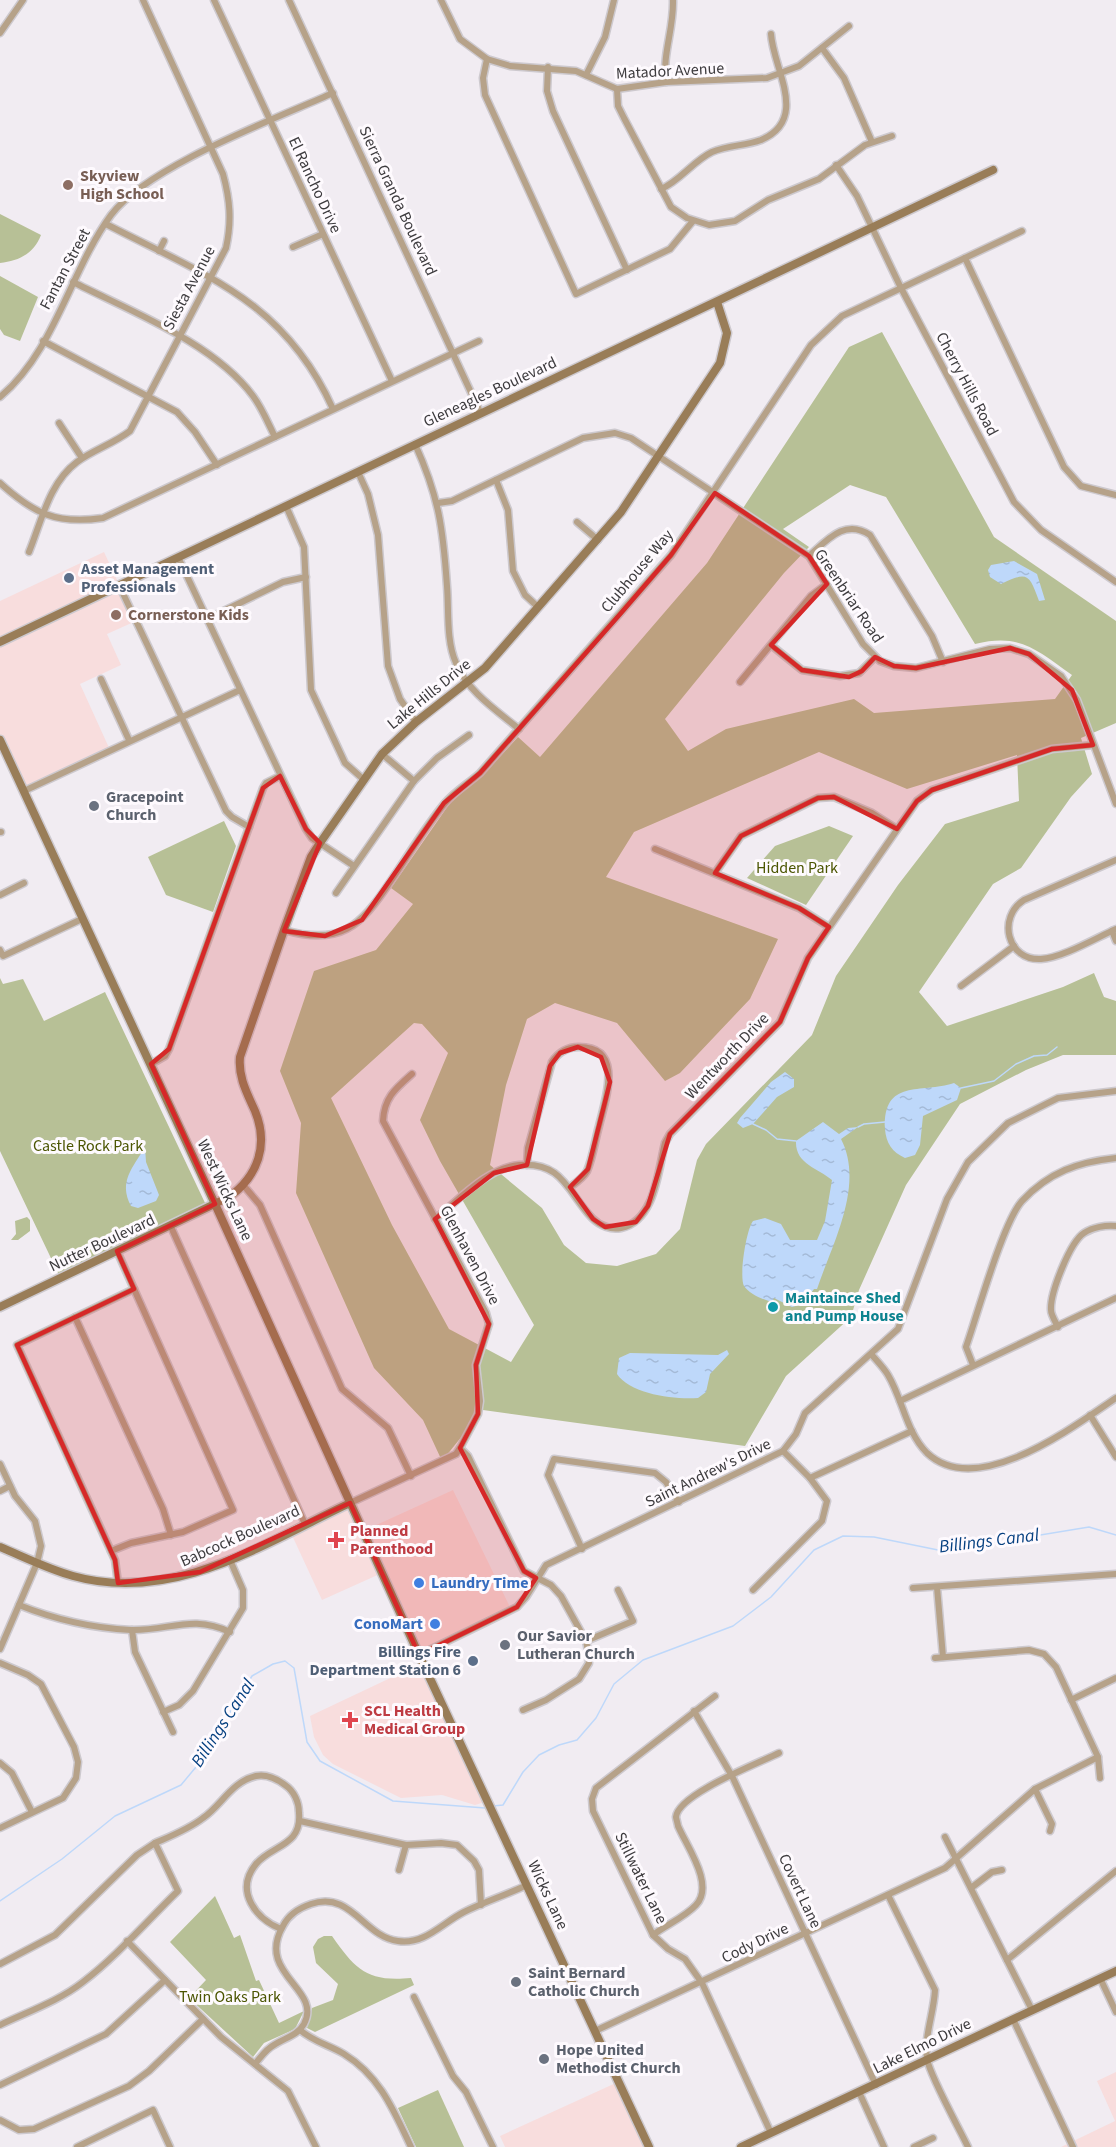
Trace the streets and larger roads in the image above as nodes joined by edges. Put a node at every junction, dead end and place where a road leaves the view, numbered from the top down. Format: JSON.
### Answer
{"nodes":[{"id":1,"x":23,"y":0,"type":"edge"},
{"id":2,"x":143,"y":0,"type":"edge"},
{"id":3,"x":214,"y":0,"type":"edge"},
{"id":4,"x":289,"y":0,"type":"edge"},
{"id":5,"x":441,"y":0,"type":"edge"},
{"id":6,"x":614,"y":0,"type":"edge"},
{"id":7,"x":673,"y":0,"type":"edge"},
{"id":8,"x":849,"y":26,"type":"dead end"},
{"id":9,"x":0,"y":33,"type":"edge"},
{"id":10,"x":771,"y":34,"type":"dead end"},
{"id":11,"x":822,"y":48,"type":"junction"},
{"id":12,"x":487,"y":59,"type":"junction"},
{"id":13,"x":548,"y":67,"type":"junction"},
{"id":14,"x":781,"y":74,"type":"junction"},
{"id":15,"x":586,"y":75,"type":"junction"},
{"id":16,"x":666,"y":82,"type":"junction"},
{"id":17,"x":617,"y":89,"type":"junction"},
{"id":18,"x":333,"y":93,"type":"junction"},
{"id":19,"x":270,"y":121,"type":"junction"},
{"id":20,"x":892,"y":136,"type":"dead end"},
{"id":21,"x":872,"y":141,"type":"junction"},
{"id":22,"x":211,"y":149,"type":"junction"},
{"id":23,"x":836,"y":165,"type":"junction"},
{"id":24,"x":993,"y":170,"type":"dead end"},
{"id":25,"x":661,"y":189,"type":"junction"},
{"id":26,"x":693,"y":221,"type":"junction"},
{"id":27,"x":105,"y":224,"type":"junction"},
{"id":28,"x":872,"y":228,"type":"junction"},
{"id":29,"x":1022,"y":231,"type":"dead end"},
{"id":30,"x":323,"y":234,"type":"junction"},
{"id":31,"x":164,"y":241,"type":"dead end"},
{"id":32,"x":293,"y":247,"type":"dead end"},
{"id":33,"x":159,"y":251,"type":"junction"},
{"id":34,"x":965,"y":258,"type":"junction"},
{"id":35,"x":627,"y":270,"type":"junction"},
{"id":36,"x":211,"y":279,"type":"junction"},
{"id":37,"x":73,"y":282,"type":"junction"},
{"id":38,"x":901,"y":288,"type":"junction"},
{"id":39,"x":717,"y":302,"type":"junction"},
{"id":40,"x":179,"y":336,"type":"junction"},
{"id":41,"x":43,"y":341,"type":"junction"},
{"id":42,"x":479,"y":341,"type":"dead end"},
{"id":43,"x":453,"y":353,"type":"junction"},
{"id":44,"x":392,"y":381,"type":"junction"},
{"id":45,"x":150,"y":396,"type":"junction"},
{"id":46,"x":0,"y":397,"type":"edge"},
{"id":47,"x":333,"y":409,"type":"junction"},
{"id":48,"x":482,"y":414,"type":"junction"},
{"id":49,"x":59,"y":423,"type":"dead end"},
{"id":50,"x":275,"y":437,"type":"junction"},
{"id":51,"x":415,"y":444,"type":"junction"},
{"id":52,"x":658,"y":456,"type":"junction"},
{"id":53,"x":82,"y":458,"type":"junction"},
{"id":54,"x":217,"y":465,"type":"junction"},
{"id":55,"x":358,"y":472,"type":"junction"},
{"id":56,"x":496,"y":480,"type":"junction"},
{"id":57,"x":0,"y":483,"type":"edge"},
{"id":58,"x":715,"y":493,"type":"junction"},
{"id":59,"x":1116,"y":495,"type":"edge"},
{"id":60,"x":438,"y":503,"type":"junction"},
{"id":61,"x":286,"y":506,"type":"junction"},
{"id":62,"x":44,"y":513,"type":"junction"},
{"id":63,"x":577,"y":522,"type":"dead end"},
{"id":64,"x":598,"y":540,"type":"junction"},
{"id":65,"x":29,"y":552,"type":"dead end"},
{"id":66,"x":809,"y":556,"type":"junction"},
{"id":67,"x":178,"y":557,"type":"junction"},
{"id":68,"x":306,"y":577,"type":"junction"},
{"id":69,"x":1116,"y":582,"type":"edge"},
{"id":70,"x":827,"y":584,"type":"junction"},
{"id":71,"x":119,"y":585,"type":"junction"},
{"id":72,"x":538,"y":607,"type":"junction"},
{"id":73,"x":207,"y":619,"type":"junction"},
{"id":74,"x":0,"y":642,"type":"edge"},
{"id":75,"x":771,"y":645,"type":"junction"},
{"id":76,"x":875,"y":657,"type":"junction"},
{"id":77,"x":943,"y":662,"type":"junction"},
{"id":78,"x":100,"y":679,"type":"dead end"},
{"id":79,"x":468,"y":682,"type":"junction"},
{"id":80,"x":740,"y":682,"type":"dead end"},
{"id":81,"x":240,"y":690,"type":"junction"},
{"id":82,"x":181,"y":717,"type":"junction"},
{"id":83,"x":416,"y":722,"type":"junction"},
{"id":84,"x":519,"y":729,"type":"junction"},
{"id":85,"x":469,"y":735,"type":"dead end"},
{"id":86,"x":0,"y":740,"type":"edge"},
{"id":87,"x":129,"y":740,"type":"junction"},
{"id":88,"x":1093,"y":746,"type":"junction"},
{"id":89,"x":382,"y":754,"type":"junction"},
{"id":90,"x":280,"y":776,"type":"junction"},
{"id":91,"x":363,"y":779,"type":"junction"},
{"id":92,"x":414,"y":781,"type":"junction"},
{"id":93,"x":24,"y":791,"type":"junction"},
{"id":94,"x":1116,"y":804,"type":"edge"},
{"id":95,"x":249,"y":826,"type":"junction"},
{"id":96,"x":897,"y":830,"type":"junction"},
{"id":97,"x":320,"y":843,"type":"junction"},
{"id":98,"x":655,"y":849,"type":"dead end"},
{"id":99,"x":1116,"y":860,"type":"edge"},
{"id":100,"x":354,"y":866,"type":"junction"},
{"id":101,"x":715,"y":873,"type":"junction"},
{"id":102,"x":24,"y":883,"type":"dead end"},
{"id":103,"x":336,"y":893,"type":"dead end"},
{"id":104,"x":0,"y":895,"type":"edge"},
{"id":105,"x":82,"y":919,"type":"junction"},
{"id":106,"x":829,"y":927,"type":"junction"},
{"id":107,"x":284,"y":930,"type":"junction"},
{"id":108,"x":1114,"y":930,"type":"edge"},
{"id":109,"x":1116,"y":941,"type":"edge"},
{"id":110,"x":1014,"y":946,"type":"junction"},
{"id":111,"x":0,"y":950,"type":"edge"},
{"id":112,"x":962,"y":986,"type":"dead end"},
{"id":113,"x":151,"y":1064,"type":"junction"},
{"id":114,"x":412,"y":1074,"type":"dead end"},
{"id":115,"x":1116,"y":1091,"type":"edge"},
{"id":116,"x":1116,"y":1158,"type":"edge"},
{"id":117,"x":527,"y":1165,"type":"junction"},
{"id":118,"x":244,"y":1186,"type":"junction"},
{"id":119,"x":570,"y":1187,"type":"junction"},
{"id":120,"x":215,"y":1204,"type":"junction"},
{"id":121,"x":435,"y":1219,"type":"junction"},
{"id":122,"x":1116,"y":1226,"type":"edge"},
{"id":123,"x":171,"y":1227,"type":"junction"},
{"id":124,"x":117,"y":1251,"type":"junction"},
{"id":125,"x":134,"y":1289,"type":"junction"},
{"id":126,"x":1116,"y":1298,"type":"edge"},
{"id":127,"x":0,"y":1307,"type":"edge"},
{"id":128,"x":75,"y":1317,"type":"junction"},
{"id":129,"x":1058,"y":1327,"type":"junction"},
{"id":130,"x":871,"y":1354,"type":"junction"},
{"id":131,"x":973,"y":1365,"type":"junction"},
{"id":132,"x":1116,"y":1398,"type":"edge"},
{"id":133,"x":900,"y":1401,"type":"junction"},
{"id":134,"x":1090,"y":1415,"type":"junction"},
{"id":135,"x":912,"y":1431,"type":"junction"},
{"id":136,"x":460,"y":1448,"type":"junction"},
{"id":137,"x":783,"y":1451,"type":"junction"},
{"id":138,"x":1116,"y":1457,"type":"edge"},
{"id":139,"x":0,"y":1464,"type":"edge"},
{"id":140,"x":411,"y":1476,"type":"junction"},
{"id":141,"x":810,"y":1478,"type":"junction"},
{"id":142,"x":10,"y":1486,"type":"junction"},
{"id":143,"x":0,"y":1491,"type":"edge"},
{"id":144,"x":678,"y":1502,"type":"junction"},
{"id":145,"x":350,"y":1503,"type":"junction"},
{"id":146,"x":305,"y":1524,"type":"junction"},
{"id":147,"x":171,"y":1535,"type":"junction"},
{"id":148,"x":0,"y":1547,"type":"edge"},
{"id":149,"x":582,"y":1549,"type":"junction"},
{"id":150,"x":111,"y":1551,"type":"junction"},
{"id":151,"x":230,"y":1560,"type":"junction"},
{"id":152,"x":37,"y":1563,"type":"junction"},
{"id":153,"x":1116,"y":1574,"type":"edge"},
{"id":154,"x":536,"y":1578,"type":"junction"},
{"id":155,"x":118,"y":1583,"type":"junction"},
{"id":156,"x":937,"y":1587,"type":"junction"},
{"id":157,"x":914,"y":1588,"type":"dead end"},
{"id":158,"x":618,"y":1590,"type":"dead end"},
{"id":159,"x":753,"y":1590,"type":"dead end"},
{"id":160,"x":19,"y":1605,"type":"junction"},
{"id":161,"x":132,"y":1630,"type":"junction"},
{"id":162,"x":229,"y":1638,"type":"junction"},
{"id":163,"x":586,"y":1641,"type":"junction"},
{"id":164,"x":0,"y":1649,"type":"edge"},
{"id":165,"x":419,"y":1655,"type":"junction"},
{"id":166,"x":943,"y":1657,"type":"junction"},
{"id":167,"x":935,"y":1658,"type":"dead end"},
{"id":168,"x":0,"y":1663,"type":"edge"},
{"id":169,"x":1116,"y":1678,"type":"edge"},
{"id":170,"x":715,"y":1696,"type":"dead end"},
{"id":171,"x":1071,"y":1700,"type":"junction"},
{"id":172,"x":523,"y":1710,"type":"dead end"},
{"id":173,"x":694,"y":1711,"type":"junction"},
{"id":174,"x":163,"y":1712,"type":"junction"},
{"id":175,"x":173,"y":1732,"type":"dead end"},
{"id":176,"x":779,"y":1753,"type":"dead end"},
{"id":177,"x":1098,"y":1757,"type":"junction"},
{"id":178,"x":0,"y":1763,"type":"edge"},
{"id":179,"x":732,"y":1776,"type":"junction"},
{"id":180,"x":1100,"y":1778,"type":"dead end"},
{"id":181,"x":1035,"y":1789,"type":"junction"},
{"id":182,"x":32,"y":1812,"type":"junction"},
{"id":183,"x":300,"y":1821,"type":"junction"},
{"id":184,"x":0,"y":1828,"type":"edge"},
{"id":185,"x":1050,"y":1831,"type":"dead end"},
{"id":186,"x":945,"y":1838,"type":"dead end"},
{"id":187,"x":155,"y":1843,"type":"junction"},
{"id":188,"x":406,"y":1845,"type":"junction"},
{"id":189,"x":955,"y":1857,"type":"junction"},
{"id":190,"x":399,"y":1870,"type":"dead end"},
{"id":191,"x":1002,"y":1870,"type":"dead end"},
{"id":192,"x":1116,"y":1871,"type":"edge"},
{"id":193,"x":527,"y":1885,"type":"junction"},
{"id":194,"x":971,"y":1888,"type":"junction"},
{"id":195,"x":888,"y":1895,"type":"junction"},
{"id":196,"x":481,"y":1905,"type":"junction"},
{"id":197,"x":281,"y":1929,"type":"junction"},
{"id":198,"x":805,"y":1933,"type":"junction"},
{"id":199,"x":653,"y":1935,"type":"junction"},
{"id":200,"x":127,"y":1941,"type":"junction"},
{"id":201,"x":1007,"y":1960,"type":"junction"},
{"id":202,"x":0,"y":1964,"type":"edge"},
{"id":203,"x":1116,"y":1971,"type":"edge"},
{"id":204,"x":1100,"y":1978,"type":"junction"},
{"id":205,"x":165,"y":1980,"type":"junction"},
{"id":206,"x":702,"y":1983,"type":"junction"},
{"id":207,"x":414,"y":1997,"type":"dead end"},
{"id":208,"x":1032,"y":2010,"type":"junction"},
{"id":209,"x":1116,"y":2012,"type":"edge"},
{"id":210,"x":203,"y":2019,"type":"junction"},
{"id":211,"x":1013,"y":2019,"type":"junction"},
{"id":212,"x":0,"y":2025,"type":"edge"},
{"id":213,"x":300,"y":2030,"type":"junction"},
{"id":214,"x":595,"y":2031,"type":"junction"},
{"id":215,"x":927,"y":2060,"type":"junction"},
{"id":216,"x":255,"y":2064,"type":"junction"},
{"id":217,"x":0,"y":2085,"type":"edge"},
{"id":218,"x":876,"y":2085,"type":"junction"},
{"id":219,"x":859,"y":2092,"type":"junction"},
{"id":220,"x":0,"y":2120,"type":"edge"},
{"id":221,"x":771,"y":2133,"type":"junction"},
{"id":222,"x":933,"y":2138,"type":"dead end"},
{"id":223,"x":92,"y":2139,"type":"junction"},
{"id":224,"x":77,"y":2147,"type":"edge"},
{"id":225,"x":96,"y":2147,"type":"edge"},
{"id":226,"x":170,"y":2147,"type":"edge"},
{"id":227,"x":316,"y":2147,"type":"edge"},
{"id":228,"x":411,"y":2147,"type":"edge"},
{"id":229,"x":493,"y":2147,"type":"edge"},
{"id":230,"x":649,"y":2147,"type":"edge"},
{"id":231,"x":741,"y":2147,"type":"edge"},
{"id":232,"x":884,"y":2147,"type":"edge"},
{"id":233,"x":914,"y":2147,"type":"edge"},
{"id":234,"x":968,"y":2147,"type":"edge"},
{"id":235,"x":1072,"y":2147,"type":"edge"}],
"edges":[{"from":1,"to":9,"type":"street"},
{"from":2,"to":22,"type":"street","name":"Siesta Avenue"},
{"from":3,"to":19,"type":"street","name":"El Rancho Drive"},
{"from":4,"to":18,"type":"street","name":"Sierra Granda Boulevard"},
{"from":5,"to":12,"type":"street","name":"Matador Avenue"},
{"from":6,"to":15,"type":"street"},
{"from":7,"to":16,"type":"street"},
{"from":8,"to":11,"type":"street","name":"Matador Avenue"},
{"from":10,"to":14,"type":"street"},
{"from":11,"to":14,"type":"street","name":"Matador Avenue"},
{"from":11,"to":21,"type":"street"},
{"from":12,"to":13,"type":"street","name":"Matador Avenue"},
{"from":12,"to":35,"type":"street"},
{"from":13,"to":15,"type":"street","name":"Matador Avenue"},
{"from":13,"to":35,"type":"street"},
{"from":14,"to":16,"type":"street","name":"Matador Avenue"},
{"from":14,"to":25,"type":"street"},
{"from":15,"to":17,"type":"street","name":"Matador Avenue"},
{"from":16,"to":17,"type":"street","name":"Matador Avenue"},
{"from":17,"to":25,"type":"street"},
{"from":18,"to":19,"type":"street","name":"Fantan Street"},
{"from":18,"to":43,"type":"street","name":"Sierra Granda Boulevard"},
{"from":19,"to":22,"type":"street","name":"Fantan Street"},
{"from":19,"to":30,"type":"street","name":"El Rancho Drive"},
{"from":20,"to":21,"type":"street"},
{"from":21,"to":23,"type":"street"},
{"from":22,"to":27,"type":"street","name":"Fantan Street"},
{"from":22,"to":36,"type":"street","name":"Siesta Avenue"},
{"from":23,"to":26,"type":"street"},
{"from":23,"to":28,"type":"street","name":"Cherry Hills Road"},
{"from":24,"to":28,"type":"street","name":"Gleneagles Boulevard"},
{"from":25,"to":26,"type":"street"},
{"from":26,"to":35,"type":"street"},
{"from":27,"to":33,"type":"street"},
{"from":27,"to":37,"type":"street","name":"Fantan Street"},
{"from":28,"to":38,"type":"street","name":"Cherry Hills Road"},
{"from":28,"to":39,"type":"street","name":"Gleneagles Boulevard"},
{"from":29,"to":34,"type":"street","name":"Clubhouse Way"},
{"from":30,"to":32,"type":"street"},
{"from":30,"to":44,"type":"street","name":"El Rancho Drive"},
{"from":31,"to":33,"type":"street"},
{"from":33,"to":36,"type":"street"},
{"from":34,"to":38,"type":"street","name":"Clubhouse Way"},
{"from":34,"to":59,"type":"street"},
{"from":36,"to":40,"type":"street","name":"Siesta Avenue"},
{"from":36,"to":47,"type":"street"},
{"from":37,"to":40,"type":"street"},
{"from":37,"to":41,"type":"street","name":"Fantan Street"},
{"from":38,"to":58,"type":"street","name":"Clubhouse Way"},
{"from":38,"to":69,"type":"street","name":"Cherry Hills Road"},
{"from":39,"to":48,"type":"street","name":"Gleneagles Boulevard"},
{"from":39,"to":52,"type":"street","name":"Lake Hills Drive"},
{"from":40,"to":45,"type":"street","name":"Siesta Avenue"},
{"from":40,"to":50,"type":"street"},
{"from":41,"to":45,"type":"street"},
{"from":41,"to":46,"type":"street","name":"Fantan Street"},
{"from":42,"to":43,"type":"street"},
{"from":43,"to":44,"type":"street"},
{"from":43,"to":48,"type":"street","name":"Sierra Granda Boulevard"},
{"from":44,"to":47,"type":"street"},
{"from":45,"to":53,"type":"street","name":"Siesta Avenue"},
{"from":45,"to":54,"type":"street"},
{"from":47,"to":50,"type":"street"},
{"from":48,"to":51,"type":"street","name":"Gleneagles Boulevard"},
{"from":49,"to":53,"type":"street"},
{"from":50,"to":54,"type":"street"},
{"from":51,"to":55,"type":"street","name":"Gleneagles Boulevard"},
{"from":51,"to":60,"type":"street"},
{"from":52,"to":56,"type":"street","name":"Greenbriar Road"},
{"from":52,"to":58,"type":"street","name":"Greenbriar Road"},
{"from":52,"to":64,"type":"street","name":"Lake Hills Drive"},
{"from":53,"to":62,"type":"street","name":"Siesta Avenue"},
{"from":54,"to":62,"type":"street"},
{"from":55,"to":61,"type":"street","name":"Gleneagles Boulevard"},
{"from":55,"to":83,"type":"street"},
{"from":56,"to":60,"type":"street","name":"Greenbriar Road"},
{"from":56,"to":72,"type":"street"},
{"from":57,"to":62,"type":"street"},
{"from":58,"to":66,"type":"street","name":"Greenbriar Road"},
{"from":58,"to":84,"type":"street","name":"Clubhouse Way"},
{"from":60,"to":79,"type":"street"},
{"from":61,"to":67,"type":"street","name":"Gleneagles Boulevard"},
{"from":61,"to":68,"type":"street"},
{"from":62,"to":65,"type":"street","name":"Siesta Avenue"},
{"from":63,"to":64,"type":"street"},
{"from":64,"to":72,"type":"street","name":"Lake Hills Drive"},
{"from":66,"to":70,"type":"street","name":"Greenbriar Road"},
{"from":66,"to":77,"type":"street"},
{"from":67,"to":71,"type":"street","name":"Gleneagles Boulevard"},
{"from":67,"to":73,"type":"street"},
{"from":68,"to":73,"type":"street"},
{"from":68,"to":91,"type":"street"},
{"from":70,"to":75,"type":"street"},
{"from":70,"to":76,"type":"street","name":"Greenbriar Road"},
{"from":71,"to":74,"type":"street","name":"Gleneagles Boulevard"},
{"from":71,"to":82,"type":"street"},
{"from":72,"to":79,"type":"street","name":"Lake Hills Drive"},
{"from":73,"to":81,"type":"street"},
{"from":75,"to":76,"type":"street"},
{"from":75,"to":80,"type":"street"},
{"from":76,"to":77,"type":"street","name":"Greenbriar Road"},
{"from":77,"to":88,"type":"street","name":"Greenbriar Road"},
{"from":78,"to":87,"type":"street"},
{"from":79,"to":83,"type":"street","name":"Lake Hills Drive"},
{"from":79,"to":84,"type":"street"},
{"from":81,"to":82,"type":"street"},
{"from":81,"to":90,"type":"street"},
{"from":82,"to":87,"type":"street"},
{"from":82,"to":95,"type":"street"},
{"from":83,"to":89,"type":"street","name":"Lake Hills Drive"},
{"from":84,"to":107,"type":"street","name":"Clubhouse Way"},
{"from":85,"to":92,"type":"street"},
{"from":86,"to":93,"type":"street","name":"West Wicks Lane"},
{"from":87,"to":93,"type":"street"},
{"from":88,"to":94,"type":"street","name":"Greenbriar Road"},
{"from":88,"to":96,"type":"street","name":"Wentworth Drive"},
{"from":89,"to":91,"type":"street","name":"Lake Hills Drive"},
{"from":89,"to":92,"type":"street"},
{"from":90,"to":95,"type":"street"},
{"from":90,"to":97,"type":"street"},
{"from":91,"to":97,"type":"street","name":"Lake Hills Drive"},
{"from":92,"to":100,"type":"street"},
{"from":93,"to":105,"type":"street","name":"West Wicks Lane"},
{"from":95,"to":113,"type":"street"},
{"from":96,"to":101,"type":"street"},
{"from":96,"to":106,"type":"street","name":"Wentworth Drive"},
{"from":97,"to":100,"type":"street"},
{"from":97,"to":107,"type":"street","name":"Lake Hills Drive"},
{"from":98,"to":101,"type":"street"},
{"from":99,"to":110,"type":"street"},
{"from":100,"to":103,"type":"street"},
{"from":101,"to":106,"type":"street"},
{"from":102,"to":104,"type":"street"},
{"from":105,"to":111,"type":"street"},
{"from":105,"to":113,"type":"street","name":"West Wicks Lane"},
{"from":106,"to":119,"type":"street","name":"Wentworth Drive"},
{"from":107,"to":118,"type":"street","name":"Lake Hills Drive"},
{"from":108,"to":109,"type":"street"},
{"from":108,"to":110,"type":"street"},
{"from":110,"to":112,"type":"street"},
{"from":113,"to":120,"type":"street","name":"West Wicks Lane"},
{"from":114,"to":121,"type":"street","name":"Glenhaven Drive"},
{"from":115,"to":130,"type":"street","name":"Saint Andrew's Drive"},
{"from":116,"to":131,"type":"street"},
{"from":117,"to":119,"type":"street","name":"Wentworth Drive"},
{"from":117,"to":119,"type":"street"},
{"from":117,"to":121,"type":"street"},
{"from":118,"to":120,"type":"street"},
{"from":118,"to":140,"type":"street"},
{"from":120,"to":123,"type":"street","name":"Nutter Boulevard"},
{"from":120,"to":145,"type":"street","name":"West Wicks Lane"},
{"from":121,"to":136,"type":"street","name":"Glenhaven Drive"},
{"from":122,"to":129,"type":"street"},
{"from":123,"to":124,"type":"street","name":"Nutter Boulevard"},
{"from":123,"to":146,"type":"street"},
{"from":124,"to":125,"type":"street"},
{"from":124,"to":127,"type":"street","name":"Nutter Boulevard"},
{"from":125,"to":128,"type":"street"},
{"from":125,"to":147,"type":"street"},
{"from":126,"to":129,"type":"street"},
{"from":128,"to":147,"type":"street"},
{"from":128,"to":150,"type":"street"},
{"from":129,"to":131,"type":"street"},
{"from":130,"to":133,"type":"street"},
{"from":130,"to":137,"type":"street","name":"Saint Andrew's Drive"},
{"from":131,"to":133,"type":"street"},
{"from":132,"to":134,"type":"street"},
{"from":133,"to":135,"type":"street"},
{"from":134,"to":135,"type":"street"},
{"from":134,"to":138,"type":"street"},
{"from":135,"to":141,"type":"street"},
{"from":136,"to":140,"type":"street","name":"Glenhaven Drive"},
{"from":136,"to":154,"type":"street"},
{"from":137,"to":141,"type":"street"},
{"from":137,"to":144,"type":"street","name":"Saint Andrew's Drive"},
{"from":139,"to":142,"type":"street"},
{"from":140,"to":145,"type":"street","name":"Glenhaven Drive"},
{"from":141,"to":159,"type":"street"},
{"from":142,"to":143,"type":"street"},
{"from":142,"to":152,"type":"street"},
{"from":144,"to":149,"type":"street","name":"Saint Andrew's Drive"},
{"from":144,"to":149,"type":"street"},
{"from":145,"to":146,"type":"street","name":"Babcock Boulevard"},
{"from":145,"to":165,"type":"street","name":"West Wicks Lane"},
{"from":146,"to":151,"type":"street","name":"Babcock Boulevard"},
{"from":147,"to":150,"type":"street"},
{"from":148,"to":152,"type":"street","name":"Babcock Boulevard"},
{"from":149,"to":154,"type":"street","name":"Saint Andrew's Drive"},
{"from":150,"to":155,"type":"street"},
{"from":151,"to":155,"type":"street","name":"Babcock Boulevard"},
{"from":151,"to":162,"type":"street"},
{"from":152,"to":155,"type":"street","name":"Babcock Boulevard"},
{"from":152,"to":160,"type":"street"},
{"from":153,"to":156,"type":"street"},
{"from":154,"to":163,"type":"street"},
{"from":154,"to":165,"type":"street","name":"Saint Andrew's Drive"},
{"from":156,"to":157,"type":"street"},
{"from":156,"to":166,"type":"street"},
{"from":158,"to":163,"type":"street"},
{"from":160,"to":161,"type":"street"},
{"from":160,"to":164,"type":"street"},
{"from":161,"to":162,"type":"street"},
{"from":161,"to":174,"type":"street"},
{"from":162,"to":174,"type":"street"},
{"from":163,"to":172,"type":"street"},
{"from":165,"to":193,"type":"street","name":"Wicks Lane"},
{"from":166,"to":167,"type":"street"},
{"from":166,"to":171,"type":"street"},
{"from":168,"to":182,"type":"street"},
{"from":169,"to":171,"type":"street"},
{"from":170,"to":173,"type":"street","name":"Stillwater Lane"},
{"from":171,"to":177,"type":"street"},
{"from":173,"to":179,"type":"street","name":"Covert Lane"},
{"from":173,"to":199,"type":"street","name":"Stillwater Lane"},
{"from":174,"to":175,"type":"street"},
{"from":176,"to":179,"type":"street"},
{"from":177,"to":180,"type":"street"},
{"from":177,"to":181,"type":"street","name":"Cody Drive"},
{"from":178,"to":182,"type":"street"},
{"from":179,"to":198,"type":"street","name":"Covert Lane"},
{"from":179,"to":199,"type":"street"},
{"from":181,"to":185,"type":"street"},
{"from":181,"to":189,"type":"street","name":"Cody Drive"},
{"from":182,"to":184,"type":"street"},
{"from":183,"to":187,"type":"street"},
{"from":183,"to":188,"type":"street"},
{"from":183,"to":197,"type":"street"},
{"from":186,"to":189,"type":"street"},
{"from":187,"to":200,"type":"street"},
{"from":187,"to":202,"type":"street"},
{"from":188,"to":190,"type":"street"},
{"from":188,"to":196,"type":"street"},
{"from":189,"to":194,"type":"street"},
{"from":189,"to":195,"type":"street","name":"Cody Drive"},
{"from":191,"to":194,"type":"street"},
{"from":192,"to":201,"type":"street"},
{"from":193,"to":196,"type":"street"},
{"from":193,"to":214,"type":"street","name":"Wicks Lane"},
{"from":194,"to":201,"type":"street"},
{"from":195,"to":198,"type":"street","name":"Cody Drive"},
{"from":195,"to":215,"type":"street"},
{"from":196,"to":197,"type":"street"},
{"from":197,"to":213,"type":"street"},
{"from":198,"to":206,"type":"street","name":"Cody Drive"},
{"from":198,"to":218,"type":"street","name":"Covert Lane"},
{"from":199,"to":206,"type":"street","name":"Stillwater Lane"},
{"from":200,"to":205,"type":"street"},
{"from":200,"to":212,"type":"street"},
{"from":201,"to":208,"type":"street"},
{"from":203,"to":204,"type":"street","name":"Lake Elmo Drive"},
{"from":204,"to":208,"type":"street","name":"Lake Elmo Drive"},
{"from":204,"to":209,"type":"street"},
{"from":205,"to":210,"type":"street"},
{"from":205,"to":217,"type":"street"},
{"from":206,"to":214,"type":"street","name":"Cody Drive"},
{"from":206,"to":221,"type":"street","name":"Stillwater Lane"},
{"from":207,"to":229,"type":"street"},
{"from":208,"to":211,"type":"street","name":"Lake Elmo Drive"},
{"from":210,"to":216,"type":"street"},
{"from":210,"to":220,"type":"street"},
{"from":211,"to":215,"type":"street","name":"Lake Elmo Drive"},
{"from":211,"to":235,"type":"street"},
{"from":213,"to":216,"type":"street"},
{"from":213,"to":228,"type":"street"},
{"from":214,"to":230,"type":"street","name":"Wicks Lane"},
{"from":215,"to":218,"type":"street","name":"Lake Elmo Drive"},
{"from":215,"to":234,"type":"street"},
{"from":216,"to":227,"type":"street"},
{"from":218,"to":219,"type":"street","name":"Lake Elmo Drive"},
{"from":219,"to":221,"type":"street","name":"Lake Elmo Drive"},
{"from":219,"to":232,"type":"street"},
{"from":221,"to":231,"type":"street","name":"Lake Elmo Drive"},
{"from":222,"to":233,"type":"street"},
{"from":223,"to":224,"type":"street"},
{"from":223,"to":225,"type":"street"},
{"from":223,"to":226,"type":"street"}]}
